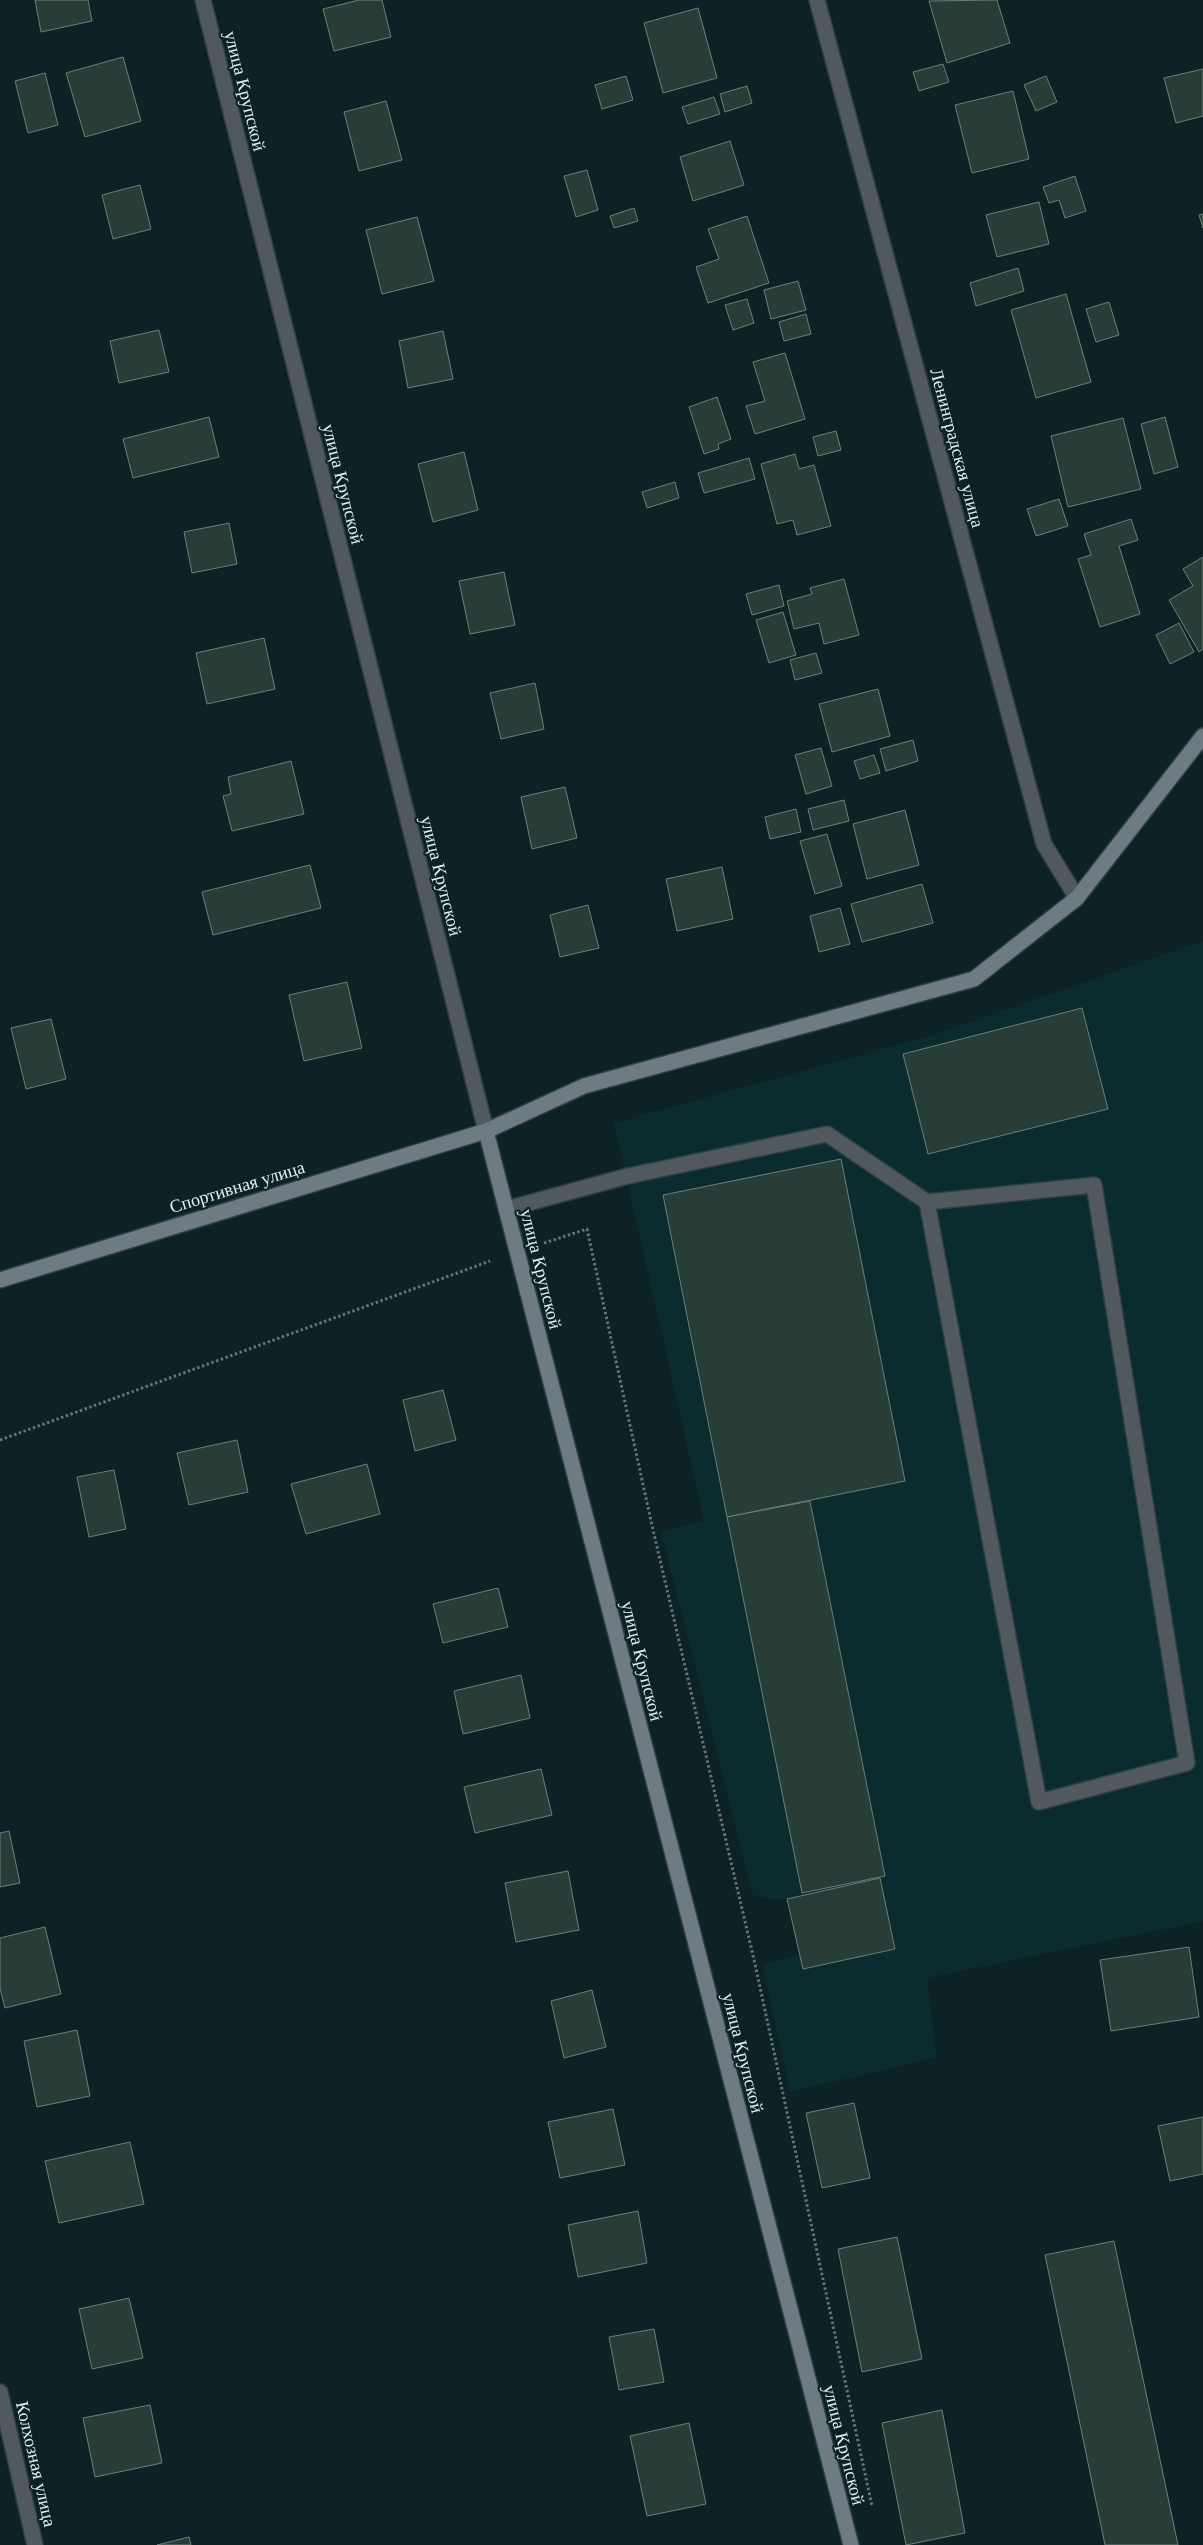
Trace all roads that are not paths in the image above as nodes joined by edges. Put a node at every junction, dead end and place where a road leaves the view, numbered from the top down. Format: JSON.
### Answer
{"nodes":[{"id":1,"x":203,"y":0,"type":"edge"},
{"id":2,"x":817,"y":0,"type":"edge"},
{"id":3,"x":1203,"y":736,"type":"edge"},
{"id":4,"x":1077,"y":898,"type":"junction"},
{"id":5,"x":486,"y":1131,"type":"junction"},
{"id":6,"x":927,"y":1202,"type":"junction"},
{"id":7,"x":506,"y":1209,"type":"junction"},
{"id":8,"x":0,"y":1280,"type":"edge"},
{"id":9,"x":0,"y":2392,"type":"edge"},
{"id":10,"x":35,"y":2545,"type":"edge"},
{"id":11,"x":851,"y":2545,"type":"edge"}],
"edges":[{"from":1,"to":5,"type":"street","name":"улица Крупской"},
{"from":2,"to":4,"type":"street","name":"Ленинградская улица"},
{"from":3,"to":4,"type":"street","name":"Спортивная улица"},
{"from":4,"to":5,"type":"street","name":"Спортивная улица"},
{"from":5,"to":7,"type":"street","name":"улица Крупской"},
{"from":5,"to":8,"type":"street","name":"Спортивная улица"},
{"from":6,"to":6,"type":"street"},
{"from":6,"to":7,"type":"street"},
{"from":7,"to":11,"type":"street","name":"улица Крупской"},
{"from":9,"to":10,"type":"street","name":"Колхозная улица"}]}
